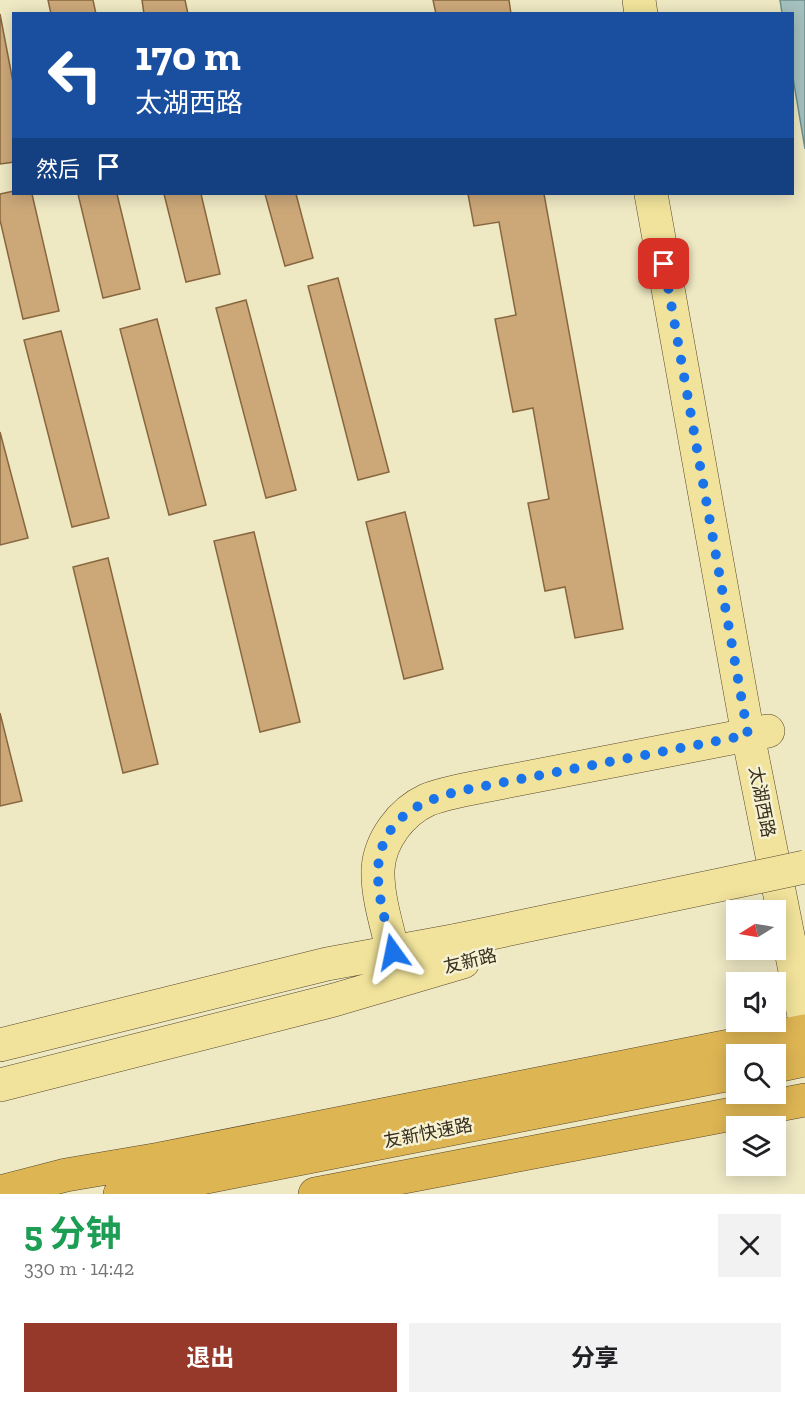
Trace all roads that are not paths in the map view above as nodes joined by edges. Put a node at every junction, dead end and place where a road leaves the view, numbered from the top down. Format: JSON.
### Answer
{"nodes":[{"id":1,"x":651,"y":195,"type":"edge"},
{"id":2,"x":674,"y":195,"type":"edge"},
{"id":3,"x":759,"y":733,"type":"junction"},
{"id":4,"x":805,"y":867,"type":"edge"},
{"id":5,"x":805,"y":889,"type":"edge"},
{"id":6,"x":805,"y":908,"type":"edge"},
{"id":7,"x":460,"y":951,"type":"junction"},
{"id":8,"x":393,"y":952,"type":"junction"},
{"id":9,"x":805,"y":1021,"type":"edge"},
{"id":10,"x":805,"y":1031,"type":"edge"},
{"id":11,"x":0,"y":1045,"type":"edge"},
{"id":12,"x":805,"y":1060,"type":"edge"},
{"id":13,"x":786,"y":1064,"type":"edge"},
{"id":14,"x":726,"y":1075,"type":"edge"},
{"id":15,"x":0,"y":1085,"type":"edge"},
{"id":16,"x":805,"y":1100,"type":"edge"},
{"id":17,"x":0,"y":1192,"type":"edge"},
{"id":18,"x":120,"y":1194,"type":"edge"},
{"id":19,"x":315,"y":1194,"type":"edge"}],
"edges":[{"from":1,"to":3,"type":"main road","name":"太湖西路"},
{"from":2,"to":3,"type":"main road","name":"太湖西路"},
{"from":3,"to":6,"type":"main road","name":"太湖西路"},
{"from":3,"to":8,"type":"main road"},
{"from":3,"to":9,"type":"main road","name":"太湖西路"},
{"from":4,"to":7,"type":"main road","name":"友新路","bridge":true},
{"from":5,"to":7,"type":"main road","name":"友新路"},
{"from":7,"to":8,"type":"main road","name":"友新路"},
{"from":7,"to":15,"type":"main road","name":"友新路"},
{"from":8,"to":11,"type":"main road","name":"友新路"},
{"from":10,"to":17,"type":"highway"},
{"from":12,"to":13,"type":"highway"},
{"from":14,"to":18,"type":"highway","name":"友新快速路"},
{"from":16,"to":19,"type":"highway"}]}
